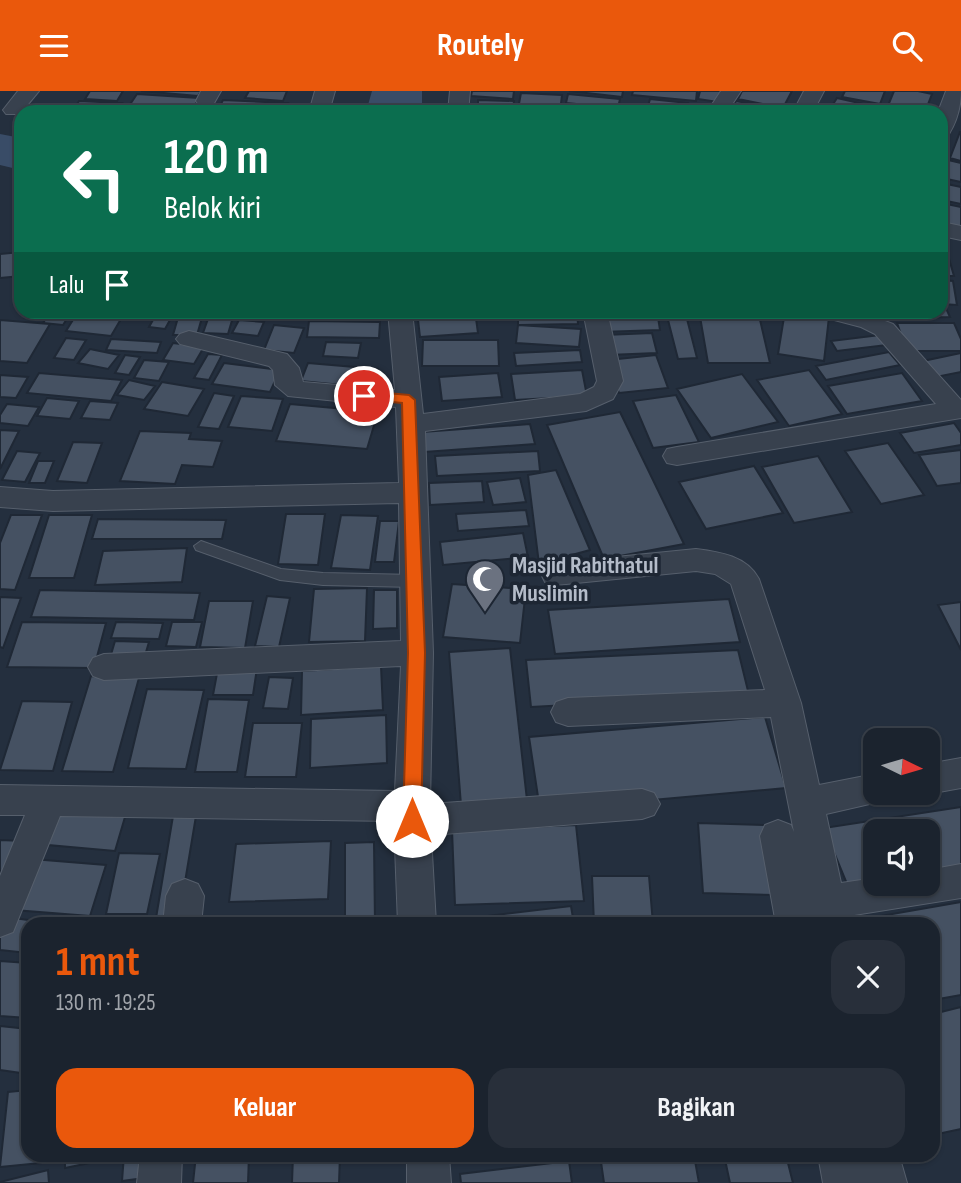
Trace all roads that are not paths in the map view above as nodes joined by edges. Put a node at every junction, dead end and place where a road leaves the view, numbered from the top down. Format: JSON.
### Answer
{"nodes":[{"id":1,"x":29,"y":91,"type":"edge"},
{"id":2,"x":956,"y":91,"type":"edge"},
{"id":3,"x":17,"y":105,"type":"edge"},
{"id":4,"x":948,"y":113,"type":"edge"},
{"id":5,"x":401,"y":319,"type":"edge"},
{"id":6,"x":597,"y":319,"type":"edge"},
{"id":7,"x":859,"y":319,"type":"edge"},
{"id":8,"x":189,"y":339,"type":"dead end"},
{"id":9,"x":958,"y":410,"type":"edge"},
{"id":10,"x":410,"y":412,"type":"junction"},
{"id":11,"x":677,"y":456,"type":"dead end"},
{"id":12,"x":413,"y":493,"type":"junction"},
{"id":13,"x":0,"y":497,"type":"edge"},
{"id":14,"x":201,"y":546,"type":"dead end"},
{"id":15,"x":556,"y":574,"type":"dead end"},
{"id":16,"x":415,"y":581,"type":"junction"},
{"id":17,"x":416,"y":653,"type":"junction"},
{"id":18,"x":104,"y":667,"type":"dead end"},
{"id":19,"x":785,"y":703,"type":"junction"},
{"id":20,"x":568,"y":712,"type":"dead end"},
{"id":21,"x":961,"y":773,"type":"edge"},
{"id":22,"x":940,"y":777,"type":"edge"},
{"id":23,"x":863,"y":791,"type":"edge"},
{"id":24,"x":0,"y":800,"type":"edge"},
{"id":25,"x":49,"y":801,"type":"junction"},
{"id":26,"x":807,"y":803,"type":"junction"},
{"id":27,"x":642,"y":804,"type":"dead end"},
{"id":28,"x":412,"y":814,"type":"junction"},
{"id":29,"x":778,"y":836,"type":"dead end"},
{"id":30,"x":961,"y":881,"type":"edge"},
{"id":31,"x":829,"y":913,"type":"edge"},
{"id":32,"x":417,"y":917,"type":"edge"},
{"id":33,"x":794,"y":917,"type":"edge"},
{"id":34,"x":0,"y":920,"type":"edge"},
{"id":35,"x":160,"y":1162,"type":"edge"},
{"id":36,"x":428,"y":1162,"type":"edge"},
{"id":37,"x":840,"y":1162,"type":"edge"},
{"id":38,"x":880,"y":1162,"type":"edge"},
{"id":39,"x":159,"y":1183,"type":"edge"},
{"id":40,"x":429,"y":1183,"type":"edge"},
{"id":41,"x":845,"y":1183,"type":"edge"},
{"id":42,"x":885,"y":1183,"type":"edge"}],
"edges":[{"from":1,"to":3,"type":"street"},
{"from":2,"to":4,"type":"street"},
{"from":5,"to":10,"type":"street"},
{"from":6,"to":10,"type":"street"},
{"from":7,"to":9,"type":"street"},
{"from":8,"to":10,"type":"street"},
{"from":9,"to":11,"type":"street"},
{"from":10,"to":12,"type":"street"},
{"from":12,"to":13,"type":"street"},
{"from":12,"to":16,"type":"street"},
{"from":14,"to":16,"type":"lane"},
{"from":15,"to":19,"type":"street"},
{"from":16,"to":17,"type":"street"},
{"from":17,"to":18,"type":"street"},
{"from":17,"to":28,"type":"street"},
{"from":19,"to":20,"type":"street"},
{"from":19,"to":26,"type":"street"},
{"from":21,"to":22,"type":"street"},
{"from":23,"to":26,"type":"street"},
{"from":24,"to":25,"type":"street"},
{"from":25,"to":28,"type":"street"},
{"from":25,"to":34,"type":"street"},
{"from":26,"to":31,"type":"street"},
{"from":27,"to":28,"type":"street"},
{"from":28,"to":32,"type":"street"},
{"from":29,"to":33,"type":"street"},
{"from":30,"to":31,"type":"street"},
{"from":35,"to":39,"type":"street"},
{"from":36,"to":40,"type":"street"},
{"from":37,"to":41,"type":"street"},
{"from":38,"to":42,"type":"street"}]}
